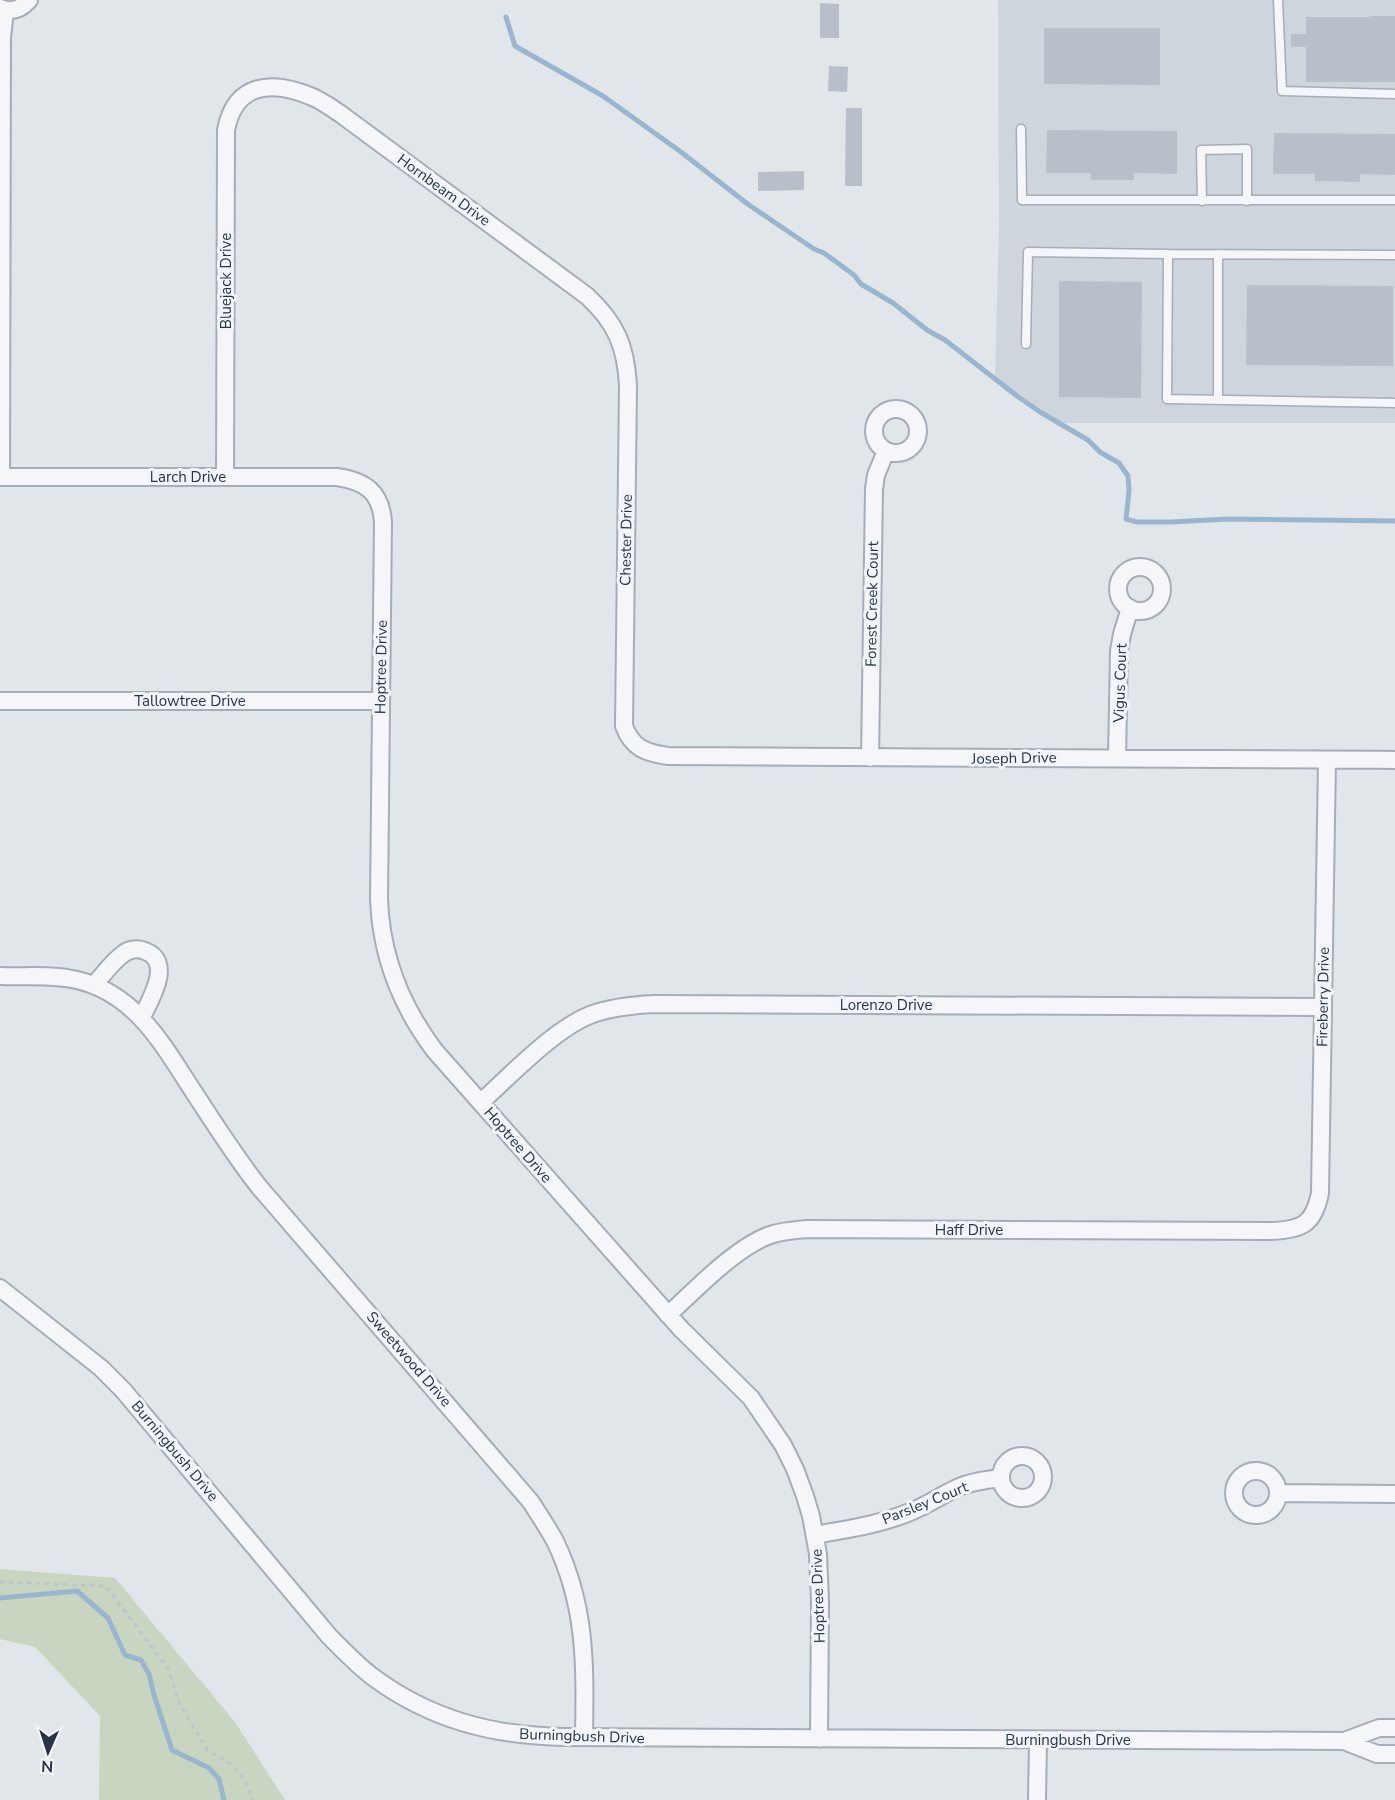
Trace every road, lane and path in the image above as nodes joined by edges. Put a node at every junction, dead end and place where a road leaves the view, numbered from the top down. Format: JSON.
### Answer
{"nodes":[{"id":1,"x":29,"y":0,"type":"edge"},
{"id":2,"x":1278,"y":0,"type":"edge"},
{"id":3,"x":3,"y":9,"type":"edge"},
{"id":4,"x":247,"y":93,"type":"joint"},
{"id":5,"x":1395,"y":94,"type":"edge"},
{"id":6,"x":1021,"y":129,"type":"dead end"},
{"id":7,"x":1395,"y":200,"type":"edge"},
{"id":8,"x":1202,"y":201,"type":"junction"},
{"id":9,"x":1247,"y":201,"type":"junction"},
{"id":10,"x":1168,"y":254,"type":"junction"},
{"id":11,"x":1218,"y":254,"type":"junction"},
{"id":12,"x":1395,"y":255,"type":"edge"},
{"id":13,"x":618,"y":334,"type":"joint"},
{"id":14,"x":1026,"y":344,"type":"dead end"},
{"id":15,"x":1218,"y":400,"type":"junction"},
{"id":16,"x":1395,"y":402,"type":"edge"},
{"id":17,"x":886,"y":451,"type":"dead end"},
{"id":18,"x":0,"y":477,"type":"edge"},
{"id":19,"x":225,"y":477,"type":"junction"},
{"id":20,"x":372,"y":491,"type":"joint"},
{"id":21,"x":1130,"y":608,"type":"dead end"},
{"id":22,"x":0,"y":701,"type":"edge"},
{"id":23,"x":381,"y":701,"type":"junction"},
{"id":24,"x":635,"y":744,"type":"joint"},
{"id":25,"x":870,"y":758,"type":"junction"},
{"id":26,"x":1117,"y":758,"type":"junction"},
{"id":27,"x":1327,"y":759,"type":"junction"},
{"id":28,"x":1395,"y":760,"type":"edge"},
{"id":29,"x":0,"y":976,"type":"edge"},
{"id":30,"x":94,"y":985,"type":"junction"},
{"id":31,"x":1323,"y":1007,"type":"junction"},
{"id":32,"x":142,"y":1017,"type":"junction"},
{"id":33,"x":481,"y":1102,"type":"junction"},
{"id":34,"x":1299,"y":1227,"type":"joint"},
{"id":35,"x":0,"y":1288,"type":"edge"},
{"id":36,"x":668,"y":1315,"type":"junction"},
{"id":37,"x":1000,"y":1478,"type":"dead end"},
{"id":38,"x":1278,"y":1493,"type":"dead end"},
{"id":39,"x":1395,"y":1494,"type":"edge"},
{"id":40,"x":815,"y":1535,"type":"junction"},
{"id":41,"x":0,"y":1582,"type":"edge"},
{"id":42,"x":1395,"y":1728,"type":"edge"},
{"id":43,"x":584,"y":1737,"type":"junction"},
{"id":44,"x":819,"y":1738,"type":"junction"},
{"id":45,"x":1038,"y":1740,"type":"junction"},
{"id":46,"x":1344,"y":1741,"type":"junction"},
{"id":47,"x":1395,"y":1754,"type":"edge"},
{"id":48,"x":253,"y":1800,"type":"edge"},
{"id":49,"x":1037,"y":1800,"type":"edge"}],
"edges":[{"from":1,"to":3,"type":"street"},
{"from":2,"to":5,"type":"lane"},
{"from":3,"to":18,"type":"street"},
{"from":4,"to":13,"type":"street","name":"Hornbeam Drive"},
{"from":4,"to":19,"type":"street","name":"Bluejack Drive"},
{"from":6,"to":8,"type":"lane"},
{"from":7,"to":9,"type":"lane"},
{"from":8,"to":9,"type":"lane"},
{"from":8,"to":9,"type":"lane"},
{"from":10,"to":11,"type":"lane"},
{"from":10,"to":14,"type":"lane"},
{"from":10,"to":15,"type":"lane"},
{"from":11,"to":12,"type":"lane"},
{"from":11,"to":15,"type":"lane"},
{"from":13,"to":24,"type":"street","name":"Chester Drive"},
{"from":15,"to":16,"type":"lane"},
{"from":17,"to":25,"type":"street","name":"Forest Creek Court"},
{"from":18,"to":19,"type":"street","name":"Larch Drive"},
{"from":19,"to":20,"type":"street","name":"Larch Drive"},
{"from":20,"to":23,"type":"street","name":"Hoptree Drive"},
{"from":21,"to":26,"type":"street","name":"Vigus Court"},
{"from":22,"to":23,"type":"street","name":"Tallowtree Drive"},
{"from":23,"to":33,"type":"street","name":"Hoptree Drive"},
{"from":24,"to":25,"type":"street","name":"Joseph Drive"},
{"from":25,"to":26,"type":"street","name":"Joseph Drive"},
{"from":26,"to":27,"type":"street","name":"Joseph Drive"},
{"from":27,"to":28,"type":"street","name":"Joseph Drive"},
{"from":27,"to":31,"type":"street","name":"Fireberry Drive"},
{"from":29,"to":30,"type":"street","name":"Sweetwood Drive"},
{"from":30,"to":32,"type":"street","name":"Sweetwood Drive"},
{"from":30,"to":32,"type":"street"},
{"from":31,"to":33,"type":"street","name":"Lorenzo Drive"},
{"from":31,"to":34,"type":"street","name":"Fireberry Drive"},
{"from":32,"to":43,"type":"street","name":"Sweetwood Drive"},
{"from":33,"to":36,"type":"street","name":"Hoptree Drive"},
{"from":34,"to":36,"type":"street","name":"Haff Drive"},
{"from":35,"to":43,"type":"street","name":"Burningbush Drive"},
{"from":36,"to":40,"type":"street","name":"Hoptree Drive"},
{"from":37,"to":40,"type":"street","name":"Parsley Court"},
{"from":38,"to":39,"type":"street"},
{"from":40,"to":44,"type":"street","name":"Hoptree Drive"},
{"from":41,"to":48,"type":"path"},
{"from":42,"to":46,"type":"street","name":"Burningbush Drive"},
{"from":43,"to":44,"type":"street","name":"Burningbush Drive"},
{"from":44,"to":45,"type":"street","name":"Burningbush Drive"},
{"from":45,"to":46,"type":"street","name":"Burningbush Drive"},
{"from":45,"to":49,"type":"street"},
{"from":46,"to":47,"type":"street","name":"Burningbush Drive"}]}
